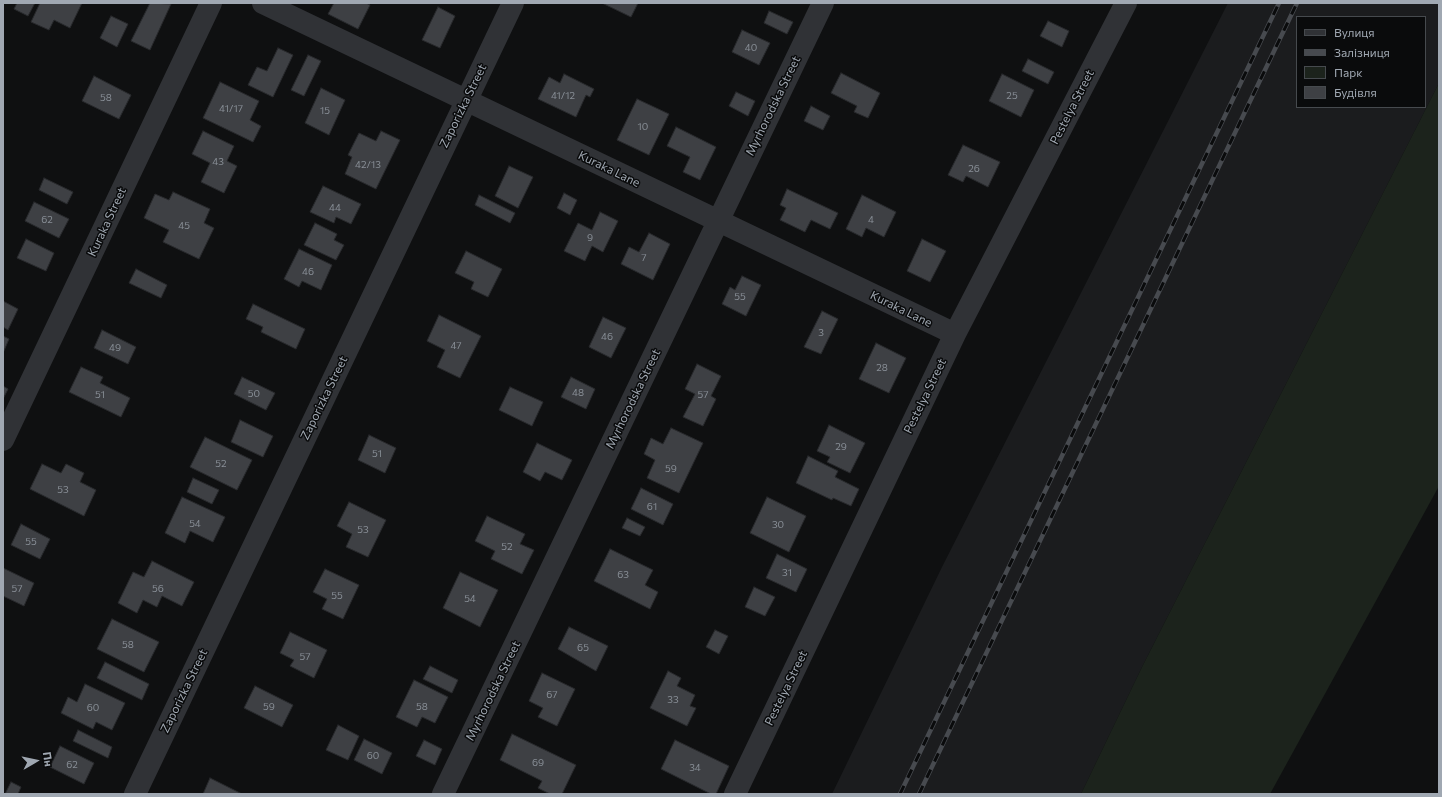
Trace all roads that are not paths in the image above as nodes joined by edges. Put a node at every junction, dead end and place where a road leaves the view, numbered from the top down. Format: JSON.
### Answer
{"nodes":[{"id":1,"x":211,"y":3,"type":"edge"},
{"id":2,"x":263,"y":3,"type":"edge"},
{"id":3,"x":513,"y":3,"type":"edge"},
{"id":4,"x":823,"y":3,"type":"edge"},
{"id":5,"x":1126,"y":3,"type":"edge"},
{"id":6,"x":466,"y":100,"type":"junction"},
{"id":7,"x":718,"y":221,"type":"junction"},
{"id":8,"x":955,"y":334,"type":"junction"},
{"id":9,"x":3,"y":440,"type":"edge"},
{"id":10,"x":135,"y":794,"type":"edge"},
{"id":11,"x":443,"y":794,"type":"edge"},
{"id":12,"x":735,"y":794,"type":"edge"}],
"edges":[{"from":1,"to":9,"type":"street","name":"Kuraka Street"},
{"from":2,"to":6,"type":"street","name":"Kuraka Lane"},
{"from":3,"to":6,"type":"street","name":"Zaporizka Street"},
{"from":4,"to":7,"type":"street","name":"Myrhorodska Street"},
{"from":5,"to":8,"type":"street","name":"Pestelya Street"},
{"from":6,"to":7,"type":"street","name":"Kuraka Lane"},
{"from":6,"to":10,"type":"street","name":"Zaporizka Street"},
{"from":7,"to":8,"type":"street","name":"Kuraka Lane"},
{"from":7,"to":11,"type":"street","name":"Myrhorodska Street"},
{"from":8,"to":12,"type":"street","name":"Pestelya Street"}]}
